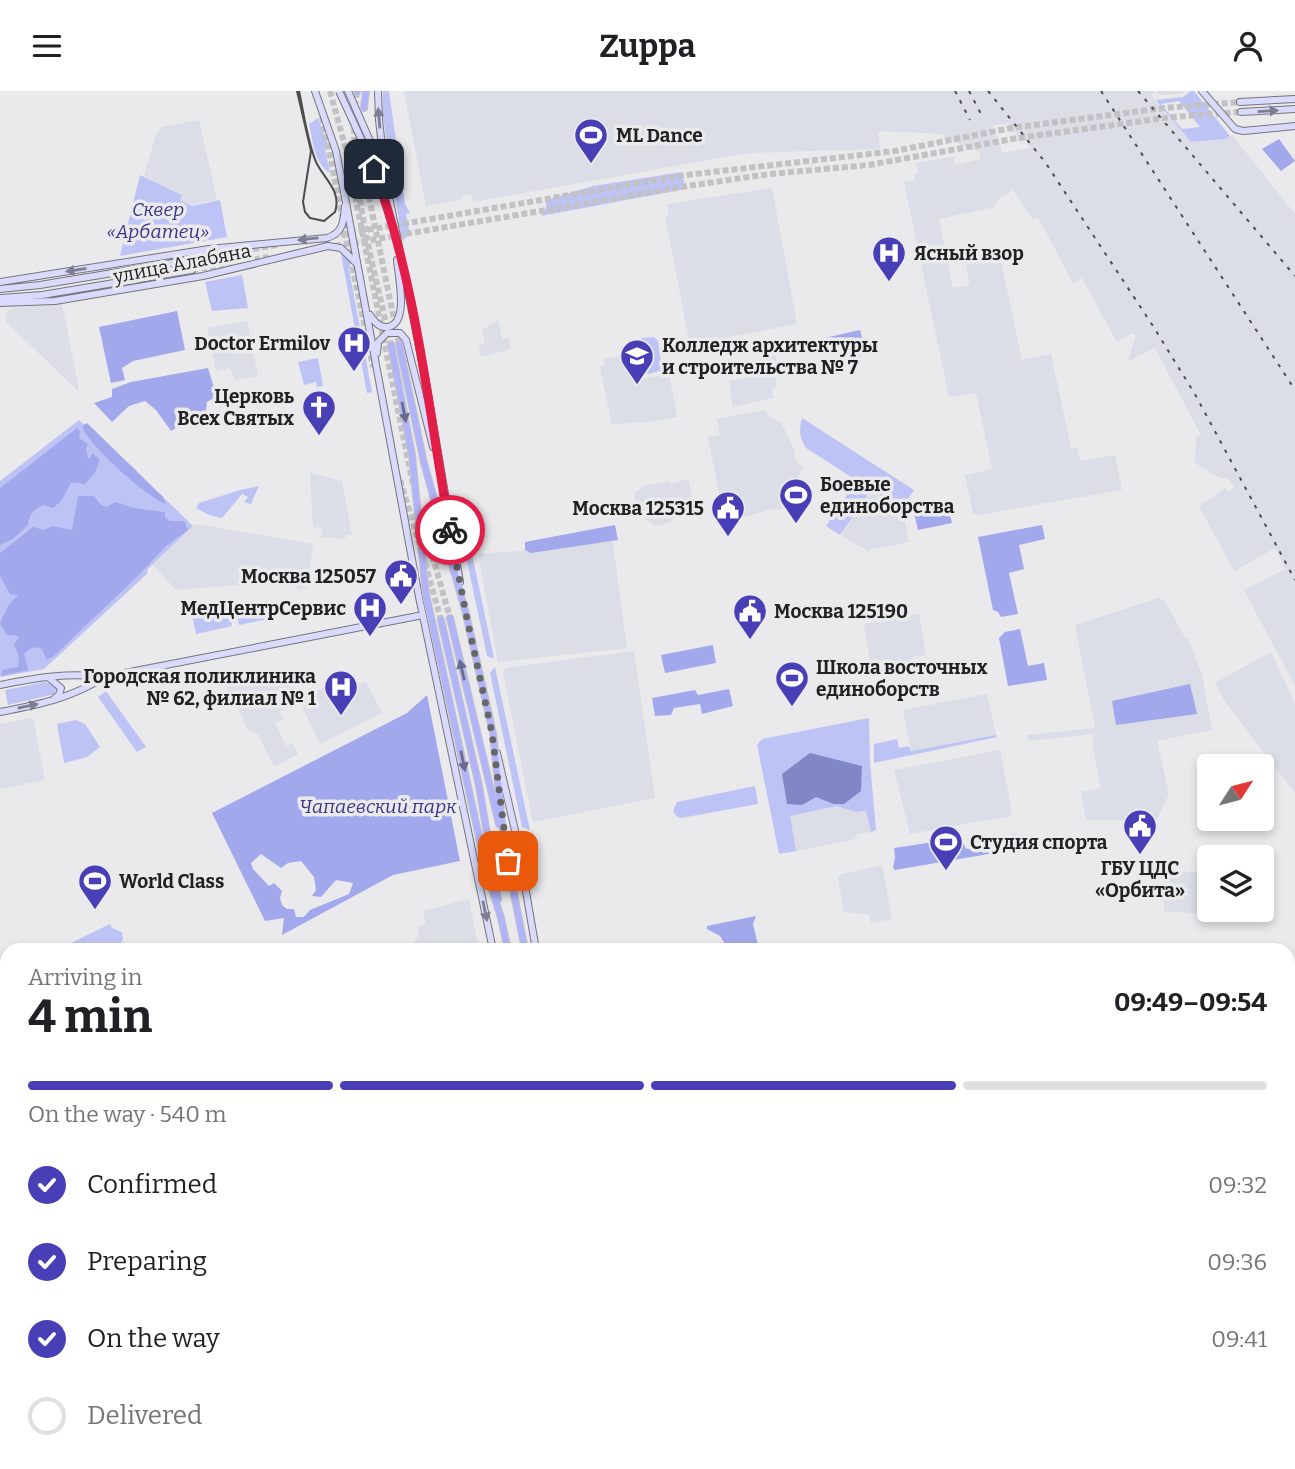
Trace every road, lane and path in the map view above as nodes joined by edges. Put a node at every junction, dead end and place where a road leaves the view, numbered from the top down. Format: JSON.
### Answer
{"nodes":[{"id":1,"x":315,"y":91,"type":"edge"},
{"id":2,"x":339,"y":91,"type":"edge"},
{"id":3,"x":348,"y":91,"type":"edge"},
{"id":4,"x":366,"y":91,"type":"edge"},
{"id":5,"x":378,"y":91,"type":"edge"},
{"id":6,"x":1202,"y":91,"type":"edge"},
{"id":7,"x":1295,"y":99,"type":"edge"},
{"id":8,"x":1240,"y":102,"type":"tunnel mouth"},
{"id":9,"x":364,"y":108,"type":"dead end"},
{"id":10,"x":1295,"y":109,"type":"edge"},
{"id":11,"x":1241,"y":112,"type":"tunnel mouth"},
{"id":12,"x":1295,"y":126,"type":"edge"},
{"id":13,"x":386,"y":181,"type":"junction"},
{"id":14,"x":345,"y":197,"type":"junction"},
{"id":15,"x":393,"y":226,"type":"junction"},
{"id":16,"x":396,"y":241,"type":"junction"},
{"id":17,"x":191,"y":260,"type":"tunnel mouth"},
{"id":18,"x":359,"y":267,"type":"junction"},
{"id":19,"x":192,"y":270,"type":"tunnel mouth"},
{"id":20,"x":0,"y":282,"type":"edge"},
{"id":21,"x":0,"y":289,"type":"edge"},
{"id":22,"x":0,"y":298,"type":"edge"},
{"id":23,"x":0,"y":303,"type":"edge"},
{"id":24,"x":366,"y":303,"type":"junction"},
{"id":25,"x":399,"y":344,"type":"tunnel mouth"},
{"id":26,"x":391,"y":345,"type":"tunnel mouth"},
{"id":27,"x":377,"y":368,"type":"junction"},
{"id":28,"x":440,"y":473,"type":"junction"},
{"id":29,"x":466,"y":614,"type":"junction"},
{"id":30,"x":423,"y":615,"type":"junction"},
{"id":31,"x":450,"y":618,"type":"tunnel mouth"},
{"id":32,"x":441,"y":620,"type":"tunnel mouth"},
{"id":33,"x":104,"y":677,"type":"junction"},
{"id":34,"x":48,"y":678,"type":"junction"},
{"id":35,"x":0,"y":685,"type":"edge"},
{"id":36,"x":52,"y":701,"type":"junction"},
{"id":37,"x":0,"y":712,"type":"edge"},
{"id":38,"x":492,"y":733,"type":"junction"},
{"id":39,"x":504,"y":843,"type":"junction"},
{"id":40,"x":501,"y":918,"type":"junction"},
{"id":41,"x":492,"y":943,"type":"edge"},
{"id":42,"x":506,"y":943,"type":"edge"},
{"id":43,"x":524,"y":943,"type":"edge"},
{"id":44,"x":535,"y":943,"type":"edge"}],
"edges":[{"from":1,"to":14,"type":"main road"},
{"from":2,"to":15,"type":"main road","bridge":true},
{"from":3,"to":13,"type":"main road"},
{"from":4,"to":9,"type":"main road"},
{"from":13,"to":5,"type":"main road","one_way":true},
{"from":6,"to":12,"type":"main road"},
{"from":7,"to":8,"type":"main road"},
{"from":11,"to":10,"type":"main road","one_way":true},
{"from":13,"to":15,"type":"main road"},
{"from":14,"to":18,"type":"main road"},
{"from":14,"to":20,"type":"main road","name":"улица Алабяна","one_way":true},
{"from":15,"to":16,"type":"main road"},
{"from":16,"to":24,"type":"main road"},
{"from":16,"to":28,"type":"main road"},
{"from":17,"to":21,"type":"main road"},
{"from":18,"to":23,"type":"main road","name":"улица Алабяна"},
{"from":18,"to":24,"type":"main road"},
{"from":19,"to":22,"type":"main road"},
{"from":24,"to":27,"type":"main road"},
{"from":25,"to":29,"type":"main road"},
{"from":26,"to":40,"type":"main road","one_way":true},
{"from":27,"to":28,"type":"main road"},
{"from":27,"to":30,"type":"main road"},
{"from":28,"to":29,"type":"main road"},
{"from":29,"to":38,"type":"main road"},
{"from":30,"to":33,"type":"main road"},
{"from":30,"to":41,"type":"main road","one_way":true},
{"from":39,"to":31,"type":"main road","one_way":true},
{"from":32,"to":40,"type":"main road"},
{"from":33,"to":34,"type":"main road"},
{"from":33,"to":36,"type":"main road"},
{"from":34,"to":35,"type":"main road"},
{"from":34,"to":36,"type":"main road"},
{"from":37,"to":36,"type":"main road","one_way":true},
{"from":38,"to":39,"type":"main road"},
{"from":38,"to":44,"type":"main road"},
{"from":39,"to":43,"type":"main road"},
{"from":40,"to":42,"type":"main road"}]}
